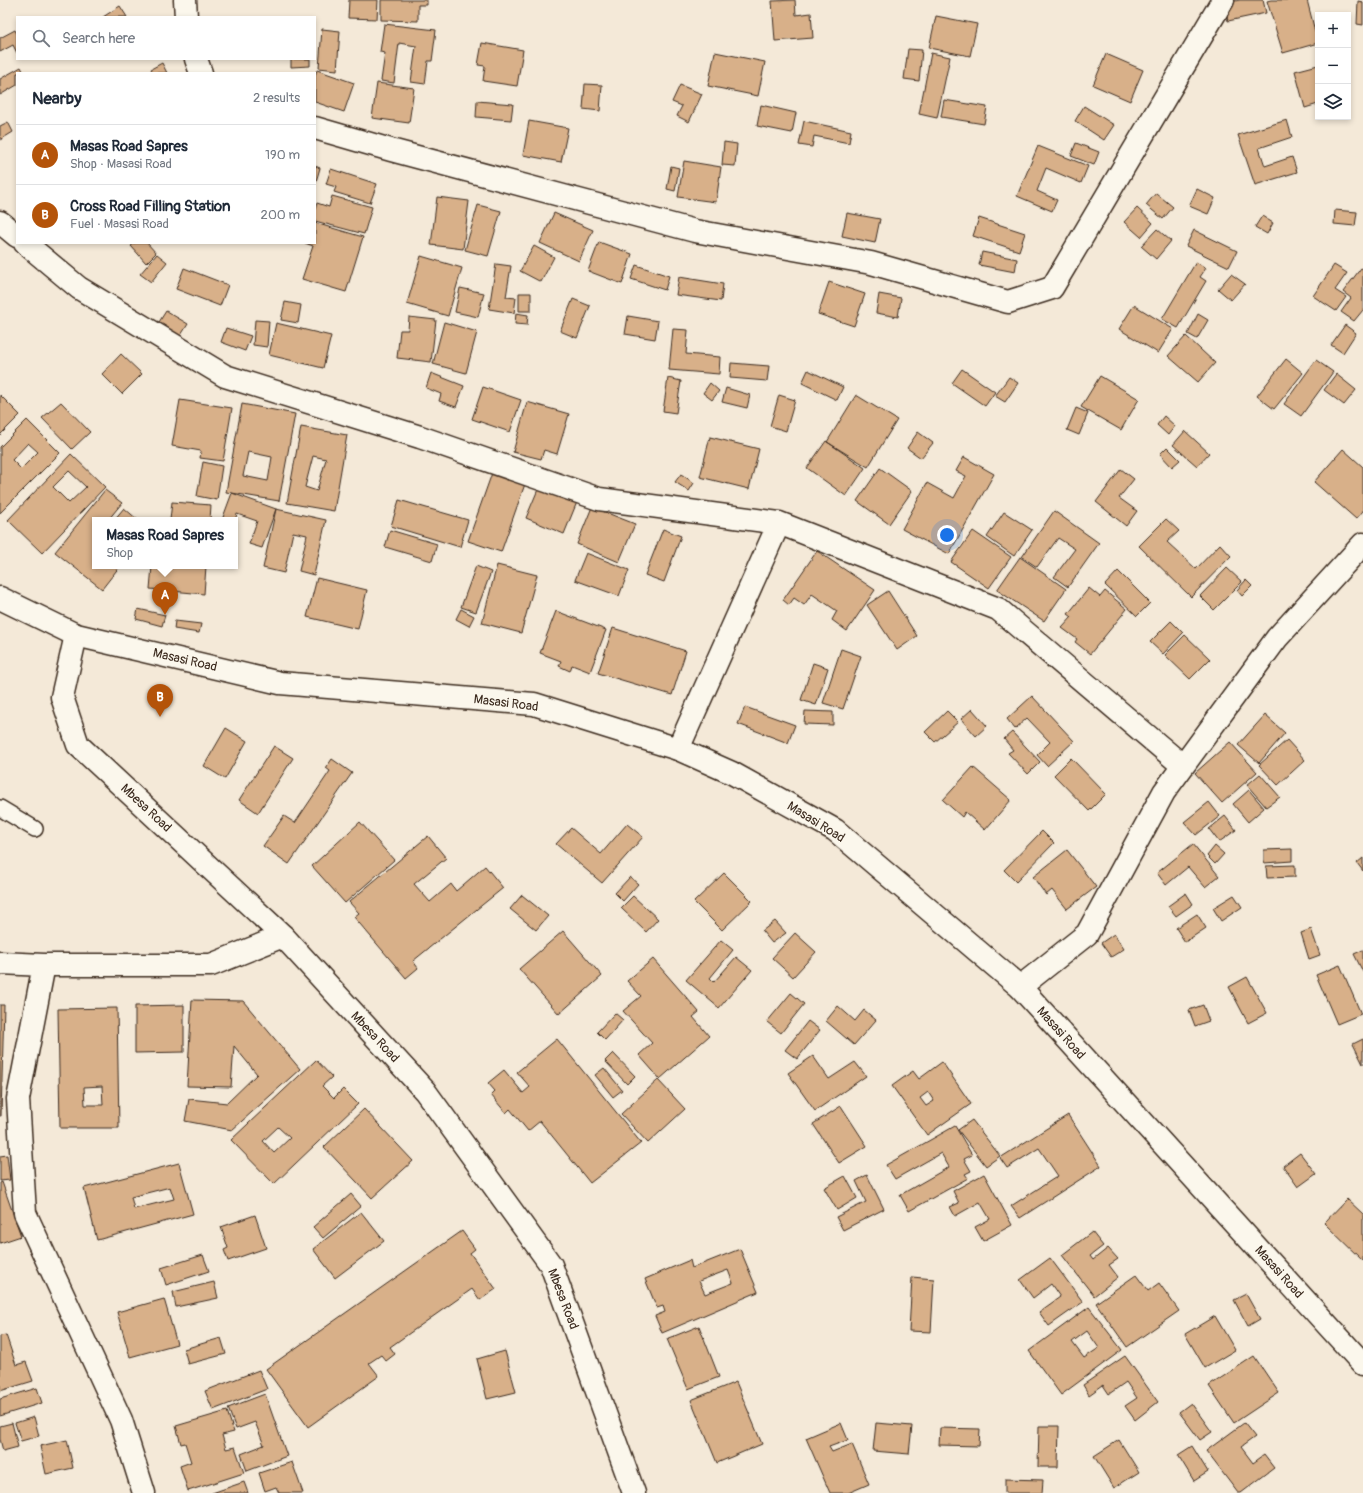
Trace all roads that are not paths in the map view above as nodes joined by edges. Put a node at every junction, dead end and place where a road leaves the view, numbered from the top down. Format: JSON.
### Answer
{"nodes":[{"id":1,"x":185,"y":0,"type":"edge"},
{"id":2,"x":1223,"y":0,"type":"edge"},
{"id":3,"x":186,"y":16,"type":"edge"},
{"id":4,"x":196,"y":60,"type":"edge"},
{"id":5,"x":201,"y":72,"type":"edge"},
{"id":6,"x":316,"y":128,"type":"edge"},
{"id":7,"x":0,"y":222,"type":"edge"},
{"id":8,"x":16,"y":235,"type":"edge"},
{"id":9,"x":26,"y":244,"type":"edge"},
{"id":10,"x":779,"y":523,"type":"junction"},
{"id":11,"x":1363,"y":544,"type":"edge"},
{"id":12,"x":0,"y":598,"type":"edge"},
{"id":13,"x":76,"y":635,"type":"junction"},
{"id":14,"x":678,"y":749,"type":"junction"},
{"id":15,"x":1183,"y":766,"type":"junction"},
{"id":16,"x":0,"y":808,"type":"edge"},
{"id":17,"x":35,"y":829,"type":"dead end"},
{"id":18,"x":283,"y":936,"type":"junction"},
{"id":19,"x":0,"y":962,"type":"edge"},
{"id":20,"x":44,"y":965,"type":"junction"},
{"id":21,"x":1020,"y":987,"type":"junction"},
{"id":22,"x":1363,"y":1364,"type":"edge"},
{"id":23,"x":144,"y":1493,"type":"edge"},
{"id":24,"x":634,"y":1493,"type":"edge"}],
"edges":[{"from":1,"to":3,"type":"main road"},
{"from":2,"to":6,"type":"main road"},
{"from":4,"to":5,"type":"main road"},
{"from":7,"to":8,"type":"main road"},
{"from":9,"to":10,"type":"main road"},
{"from":10,"to":14,"type":"main road"},
{"from":10,"to":15,"type":"main road"},
{"from":11,"to":15,"type":"main road"},
{"from":12,"to":13,"type":"main road","name":"Masasi Road"},
{"from":13,"to":14,"type":"main road","name":"Masasi Road"},
{"from":13,"to":18,"type":"main road","name":"Mbesa Road"},
{"from":14,"to":21,"type":"main road","name":"Masasi Road"},
{"from":15,"to":21,"type":"main road"},
{"from":16,"to":17,"type":"lane"},
{"from":18,"to":20,"type":"main road"},
{"from":18,"to":24,"type":"main road","name":"Mbesa Road"},
{"from":19,"to":20,"type":"main road"},
{"from":20,"to":23,"type":"main road"},
{"from":21,"to":22,"type":"main road","name":"Masasi Road"}]}
